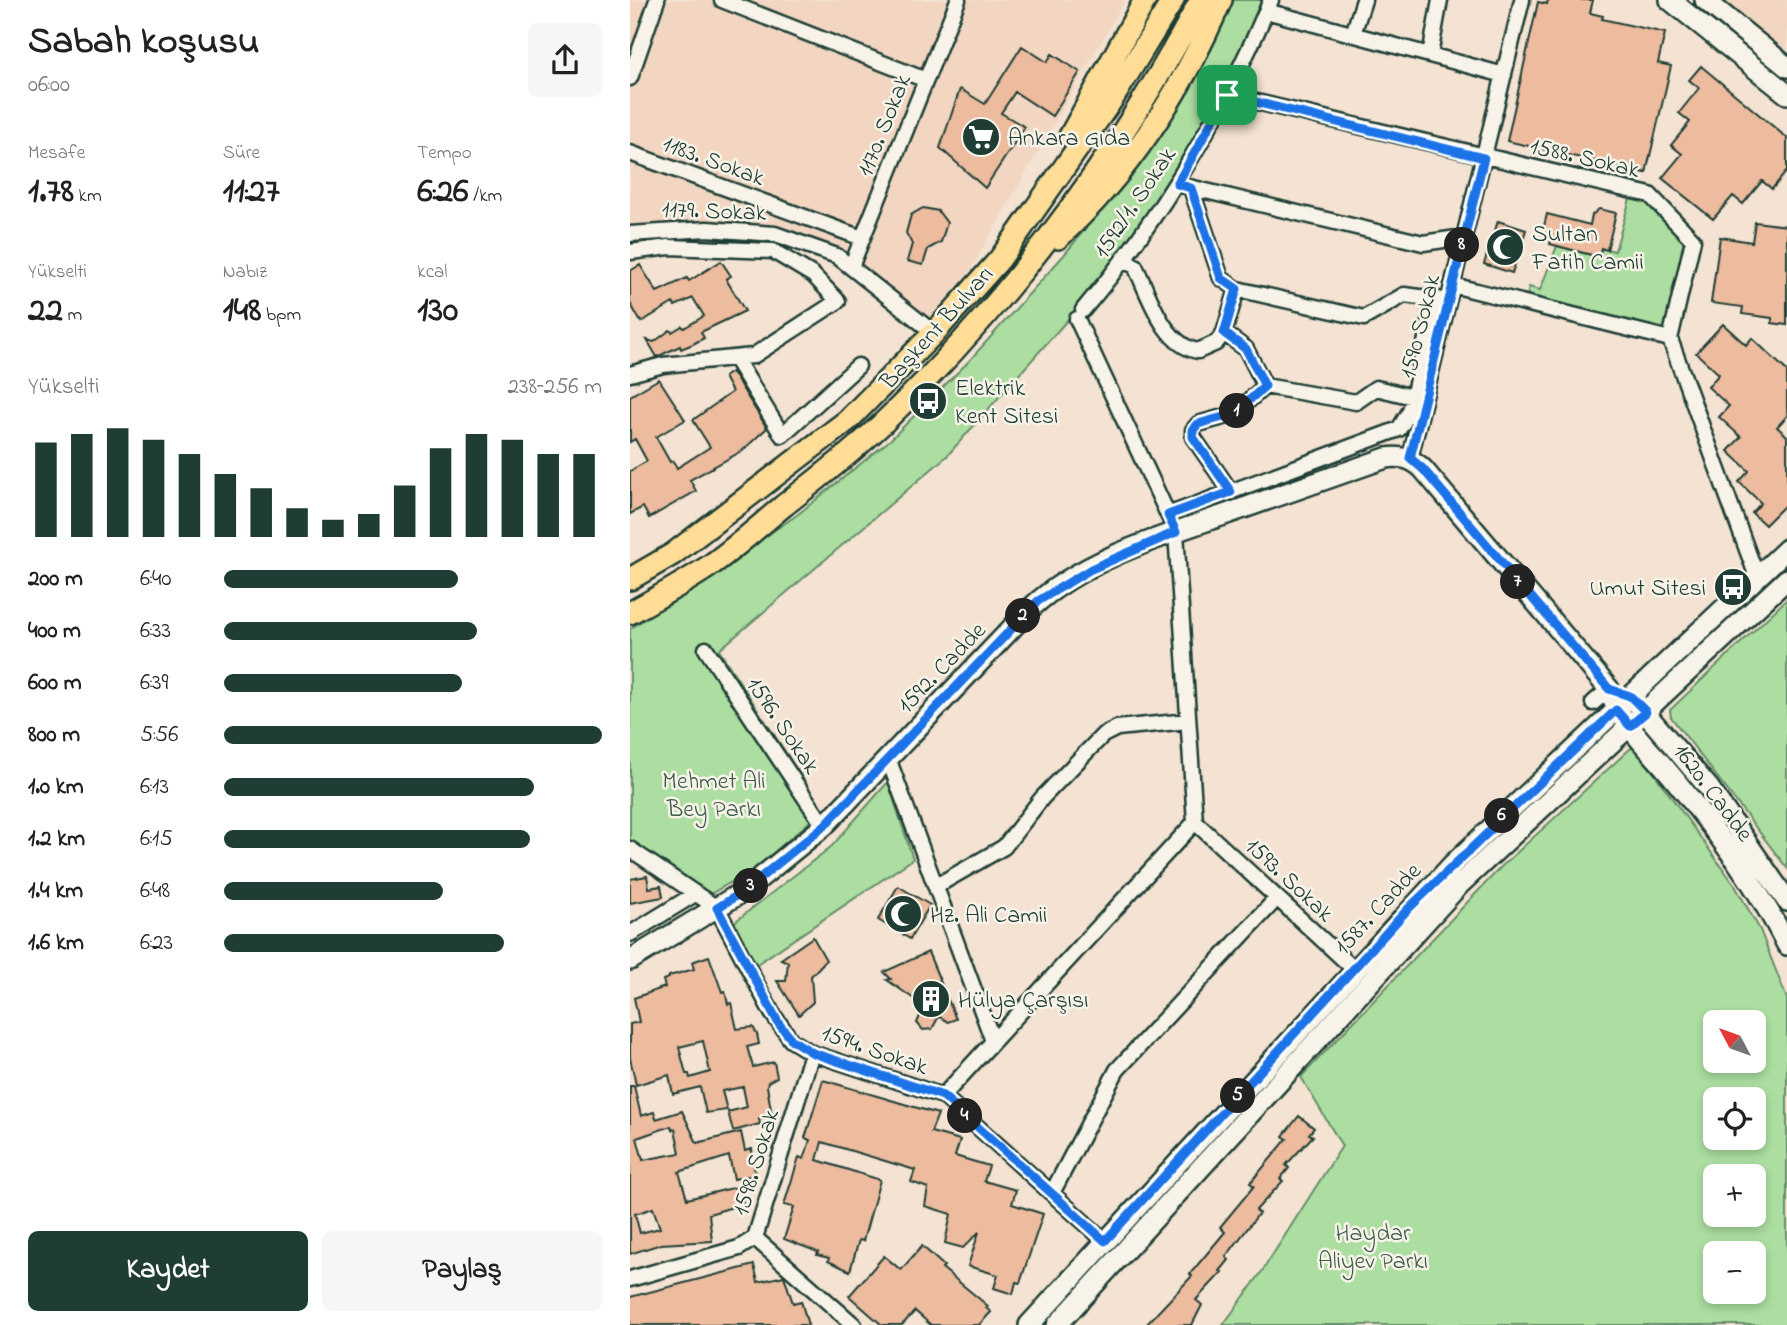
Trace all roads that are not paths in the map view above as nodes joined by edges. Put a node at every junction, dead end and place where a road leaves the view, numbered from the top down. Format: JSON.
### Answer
{"nodes":[{"id":1,"x":657,"y":0,"type":"edge"},
{"id":2,"x":722,"y":0,"type":"edge"},
{"id":3,"x":958,"y":0,"type":"edge"},
{"id":4,"x":1145,"y":0,"type":"edge"},
{"id":5,"x":1173,"y":0,"type":"edge"},
{"id":6,"x":1201,"y":0,"type":"edge"},
{"id":7,"x":1221,"y":0,"type":"edge"},
{"id":8,"x":1364,"y":0,"type":"edge"},
{"id":9,"x":1440,"y":0,"type":"edge"},
{"id":10,"x":1522,"y":0,"type":"edge"},
{"id":11,"x":1670,"y":0,"type":"edge"},
{"id":12,"x":1705,"y":0,"type":"edge"},
{"id":13,"x":1269,"y":6,"type":"edge"},
{"id":14,"x":1353,"y":34,"type":"junction"},
{"id":15,"x":1430,"y":55,"type":"junction"},
{"id":16,"x":1787,"y":67,"type":"edge"},
{"id":17,"x":1504,"y":75,"type":"junction"},
{"id":18,"x":630,"y":78,"type":"edge"},
{"id":19,"x":926,"y":80,"type":"junction"},
{"id":20,"x":1787,"y":94,"type":"edge"},
{"id":21,"x":1227,"y":95,"type":"junction"},
{"id":22,"x":630,"y":153,"type":"edge"},
{"id":23,"x":1484,"y":158,"type":"junction"},
{"id":24,"x":1184,"y":186,"type":"junction"},
{"id":25,"x":633,"y":232,"type":"edge"},
{"id":26,"x":1464,"y":237,"type":"junction"},
{"id":27,"x":862,"y":239,"type":"junction"},
{"id":28,"x":630,"y":252,"type":"edge"},
{"id":29,"x":1000,"y":259,"type":"junction"},
{"id":30,"x":1125,"y":261,"type":"junction"},
{"id":31,"x":851,"y":267,"type":"junction"},
{"id":32,"x":1021,"y":273,"type":"junction"},
{"id":33,"x":1452,"y":285,"type":"junction"},
{"id":34,"x":1237,"y":289,"type":"junction"},
{"id":35,"x":1442,"y":299,"type":"junction"},
{"id":36,"x":934,"y":333,"type":"junction"},
{"id":37,"x":1224,"y":333,"type":"junction"},
{"id":38,"x":1670,"y":339,"type":"junction"},
{"id":39,"x":735,"y":358,"type":"junction"},
{"id":40,"x":858,"y":366,"type":"dead end"},
{"id":41,"x":630,"y":374,"type":"edge"},
{"id":42,"x":1265,"y":386,"type":"junction"},
{"id":43,"x":1413,"y":397,"type":"junction"},
{"id":44,"x":1410,"y":458,"type":"junction"},
{"id":45,"x":1231,"y":492,"type":"junction"},
{"id":46,"x":1172,"y":523,"type":"junction"},
{"id":47,"x":1787,"y":550,"type":"edge"},
{"id":48,"x":1757,"y":577,"type":"junction"},
{"id":49,"x":630,"y":579,"type":"edge"},
{"id":50,"x":1787,"y":579,"type":"edge"},
{"id":51,"x":630,"y":613,"type":"edge"},
{"id":52,"x":706,"y":649,"type":"dead end"},
{"id":53,"x":1609,"y":689,"type":"junction"},
{"id":54,"x":1593,"y":703,"type":"dead end"},
{"id":55,"x":1623,"y":703,"type":"junction"},
{"id":56,"x":1646,"y":712,"type":"junction"},
{"id":57,"x":1188,"y":721,"type":"junction"},
{"id":58,"x":1630,"y":726,"type":"junction"},
{"id":59,"x":888,"y":758,"type":"junction"},
{"id":60,"x":1195,"y":821,"type":"junction"},
{"id":61,"x":824,"y":826,"type":"junction"},
{"id":62,"x":630,"y":849,"type":"edge"},
{"id":63,"x":936,"y":886,"type":"junction"},
{"id":64,"x":695,"y":894,"type":"junction"},
{"id":65,"x":1277,"y":898,"type":"junction"},
{"id":66,"x":1787,"y":901,"type":"edge"},
{"id":67,"x":717,"y":908,"type":"junction"},
{"id":68,"x":630,"y":934,"type":"edge"},
{"id":69,"x":1787,"y":946,"type":"edge"},
{"id":70,"x":630,"y":960,"type":"edge"},
{"id":71,"x":1354,"y":969,"type":"junction"},
{"id":72,"x":993,"y":1041,"type":"junction"},
{"id":73,"x":813,"y":1053,"type":"junction"},
{"id":74,"x":943,"y":1096,"type":"junction"},
{"id":75,"x":1052,"y":1193,"type":"junction"},
{"id":76,"x":755,"y":1238,"type":"junction"},
{"id":77,"x":1105,"y":1241,"type":"junction"},
{"id":78,"x":630,"y":1279,"type":"edge"},
{"id":79,"x":854,"y":1325,"type":"edge"},
{"id":80,"x":1029,"y":1325,"type":"edge"},
{"id":81,"x":1057,"y":1325,"type":"edge"}],
"edges":[{"from":1,"to":18,"type":"street"},
{"from":2,"to":19,"type":"street"},
{"from":3,"to":19,"type":"street","name":"1170. Sokak"},
{"from":4,"to":29,"type":"main road"},
{"from":5,"to":29,"type":"main road","name":"Başkent Bulvarı"},
{"from":6,"to":32,"type":"main road","name":"Başkent Bulvarı"},
{"from":7,"to":32,"type":"main road"},
{"from":8,"to":14,"type":"street"},
{"from":9,"to":15,"type":"street"},
{"from":10,"to":17,"type":"street","name":"1590 Sokak"},
{"from":11,"to":20,"type":"main road"},
{"from":12,"to":16,"type":"main road"},
{"from":13,"to":14,"type":"street"},
{"from":13,"to":21,"type":"street","name":"1592/1. Sokak"},
{"from":14,"to":15,"type":"street"},
{"from":15,"to":17,"type":"street"},
{"from":17,"to":23,"type":"street","name":"1590 Sokak"},
{"from":19,"to":27,"type":"street","name":"1170. Sokak"},
{"from":21,"to":23,"type":"street","name":"1588. Sokak"},
{"from":21,"to":24,"type":"street","name":"1592/1. Sokak"},
{"from":22,"to":27,"type":"street","name":"1183. Sokak"},
{"from":23,"to":26,"type":"street","name":"1590 Sokak"},
{"from":23,"to":38,"type":"street","name":"1588. Sokak"},
{"from":24,"to":26,"type":"street"},
{"from":24,"to":30,"type":"street","name":"1592/1. Sokak"},
{"from":24,"to":34,"type":"street"},
{"from":25,"to":31,"type":"street","name":"1179. Sokak"},
{"from":26,"to":33,"type":"street","name":"1590 Sokak"},
{"from":27,"to":31,"type":"street","name":"1170. Sokak"},
{"from":28,"to":39,"type":"street"},
{"from":29,"to":36,"type":"main road","name":"Başkent Bulvarı"},
{"from":30,"to":37,"type":"street"},
{"from":30,"to":46,"type":"street","name":"1592/1. Sokak"},
{"from":31,"to":36,"type":"street","name":"1179. Sokak"},
{"from":32,"to":51,"type":"main road","name":"Başkent Bulvarı"},
{"from":33,"to":35,"type":"street","name":"1590 Sokak"},
{"from":33,"to":38,"type":"street"},
{"from":34,"to":35,"type":"street"},
{"from":34,"to":37,"type":"street"},
{"from":35,"to":43,"type":"street"},
{"from":35,"to":44,"type":"street","name":"1590 Sokak"},
{"from":36,"to":49,"type":"main road","name":"Başkent Bulvarı"},
{"from":37,"to":42,"type":"street"},
{"from":38,"to":48,"type":"street"},
{"from":39,"to":40,"type":"street"},
{"from":39,"to":41,"type":"street"},
{"from":42,"to":43,"type":"street"},
{"from":42,"to":45,"type":"street"},
{"from":43,"to":45,"type":"street"},
{"from":44,"to":46,"type":"main road","name":"1592. Cadde"},
{"from":44,"to":53,"type":"main road"},
{"from":45,"to":46,"type":"street"},
{"from":46,"to":57,"type":"street"},
{"from":46,"to":59,"type":"main road","name":"1592. Cadde"},
{"from":47,"to":48,"type":"main road","name":"1587. Cadde"},
{"from":48,"to":55,"type":"main road","name":"1587. Cadde"},
{"from":50,"to":56,"type":"main road","name":"1587. Cadde"},
{"from":52,"to":61,"type":"street","name":"1596. Sokak"},
{"from":53,"to":54,"type":"street"},
{"from":53,"to":55,"type":"main road"},
{"from":55,"to":56,"type":"main road","name":"1620. Cadde"},
{"from":55,"to":58,"type":"main road","name":"1620. Cadde"},
{"from":55,"to":71,"type":"main road","name":"1587. Cadde"},
{"from":56,"to":58,"type":"main road","name":"1587. Cadde"},
{"from":56,"to":66,"type":"main road","name":"1620. Cadde"},
{"from":57,"to":60,"type":"street"},
{"from":57,"to":63,"type":"street"},
{"from":58,"to":69,"type":"main road","name":"1620. Cadde"},
{"from":58,"to":81,"type":"main road","name":"1587. Cadde"},
{"from":59,"to":61,"type":"main road","name":"1592. Cadde"},
{"from":59,"to":63,"type":"street"},
{"from":60,"to":65,"type":"street","name":"1593. Sokak"},
{"from":60,"to":72,"type":"street"},
{"from":61,"to":67,"type":"main road","name":"1592. Cadde"},
{"from":62,"to":64,"type":"street","name":"1594. Sokak"},
{"from":63,"to":72,"type":"street"},
{"from":64,"to":67,"type":"street","name":"1594. Sokak"},
{"from":64,"to":68,"type":"street"},
{"from":65,"to":71,"type":"street","name":"1593. Sokak"},
{"from":65,"to":75,"type":"street"},
{"from":67,"to":70,"type":"main road","name":"1592. Cadde"},
{"from":67,"to":73,"type":"street","name":"1594. Sokak"},
{"from":71,"to":77,"type":"main road","name":"1587. Cadde"},
{"from":72,"to":74,"type":"street"},
{"from":73,"to":74,"type":"street","name":"1594. Sokak"},
{"from":73,"to":76,"type":"street","name":"1598. Sokak"},
{"from":74,"to":75,"type":"street","name":"1594. Sokak"},
{"from":75,"to":77,"type":"street","name":"1594. Sokak"},
{"from":76,"to":78,"type":"street","name":"1598. Sokak"},
{"from":76,"to":79,"type":"street"},
{"from":77,"to":80,"type":"main road","name":"1587. Cadde"}]}
